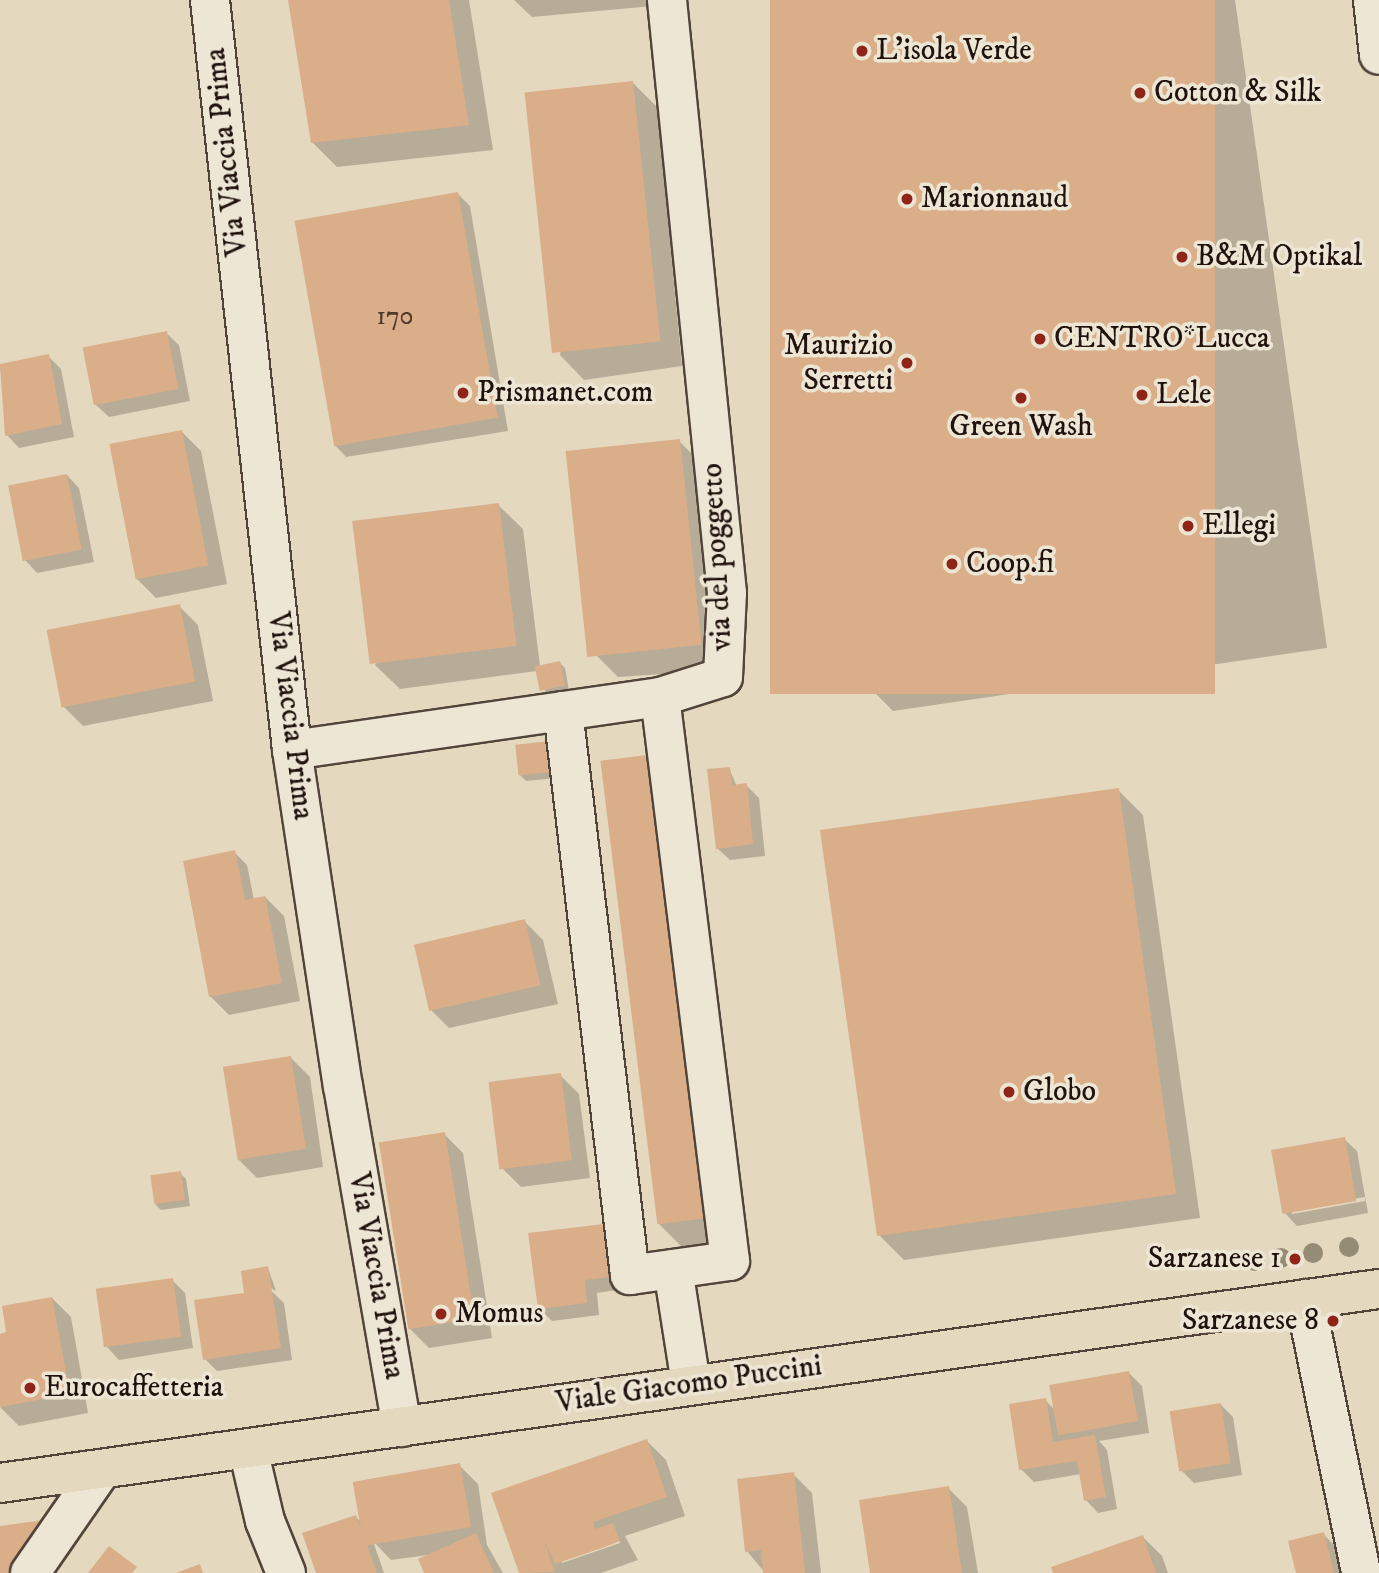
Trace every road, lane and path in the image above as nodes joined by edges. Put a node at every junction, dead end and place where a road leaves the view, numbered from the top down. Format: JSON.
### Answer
{"nodes":[{"id":1,"x":210,"y":0,"type":"edge"},
{"id":2,"x":667,"y":0,"type":"edge"},
{"id":3,"x":1373,"y":0,"type":"edge"},
{"id":4,"x":1379,"y":55,"type":"edge"},
{"id":5,"x":660,"y":697,"type":"junction"},
{"id":6,"x":563,"y":711,"type":"junction"},
{"id":7,"x":292,"y":750,"type":"junction"},
{"id":8,"x":673,"y":1269,"type":"junction"},
{"id":9,"x":1379,"y":1289,"type":"edge"},
{"id":10,"x":1305,"y":1299,"type":"junction"},
{"id":11,"x":691,"y":1384,"type":"junction"},
{"id":12,"x":402,"y":1427,"type":"junction"},
{"id":13,"x":248,"y":1449,"type":"junction"},
{"id":14,"x":102,"y":1469,"type":"junction"},
{"id":15,"x":0,"y":1483,"type":"edge"},
{"id":16,"x":30,"y":1573,"type":"edge"},
{"id":17,"x":286,"y":1573,"type":"edge"},
{"id":18,"x":1361,"y":1573,"type":"edge"}],
"edges":[{"from":1,"to":7,"type":"street","name":"Via Viaccia Prima"},
{"from":2,"to":5,"type":"street","name":"via del poggetto"},
{"from":3,"to":4,"type":"street"},
{"from":5,"to":6,"type":"street","name":"via del poggetto"},
{"from":5,"to":8,"type":"street"},
{"from":6,"to":7,"type":"street","name":"via del poggetto"},
{"from":6,"to":8,"type":"street"},
{"from":7,"to":12,"type":"street","name":"Via Viaccia Prima"},
{"from":8,"to":11,"type":"street"},
{"from":9,"to":10,"type":"main road","name":"Viale Giacomo Puccini"},
{"from":10,"to":11,"type":"main road","name":"Viale Giacomo Puccini"},
{"from":10,"to":18,"type":"street"},
{"from":11,"to":12,"type":"main road","name":"Viale Giacomo Puccini"},
{"from":12,"to":13,"type":"main road","name":"Viale Giacomo Puccini"},
{"from":13,"to":14,"type":"main road","name":"Viale Giacomo Puccini"},
{"from":13,"to":17,"type":"street"},
{"from":14,"to":15,"type":"main road","name":"Viale Giacomo Puccini"},
{"from":14,"to":16,"type":"street"}]}
